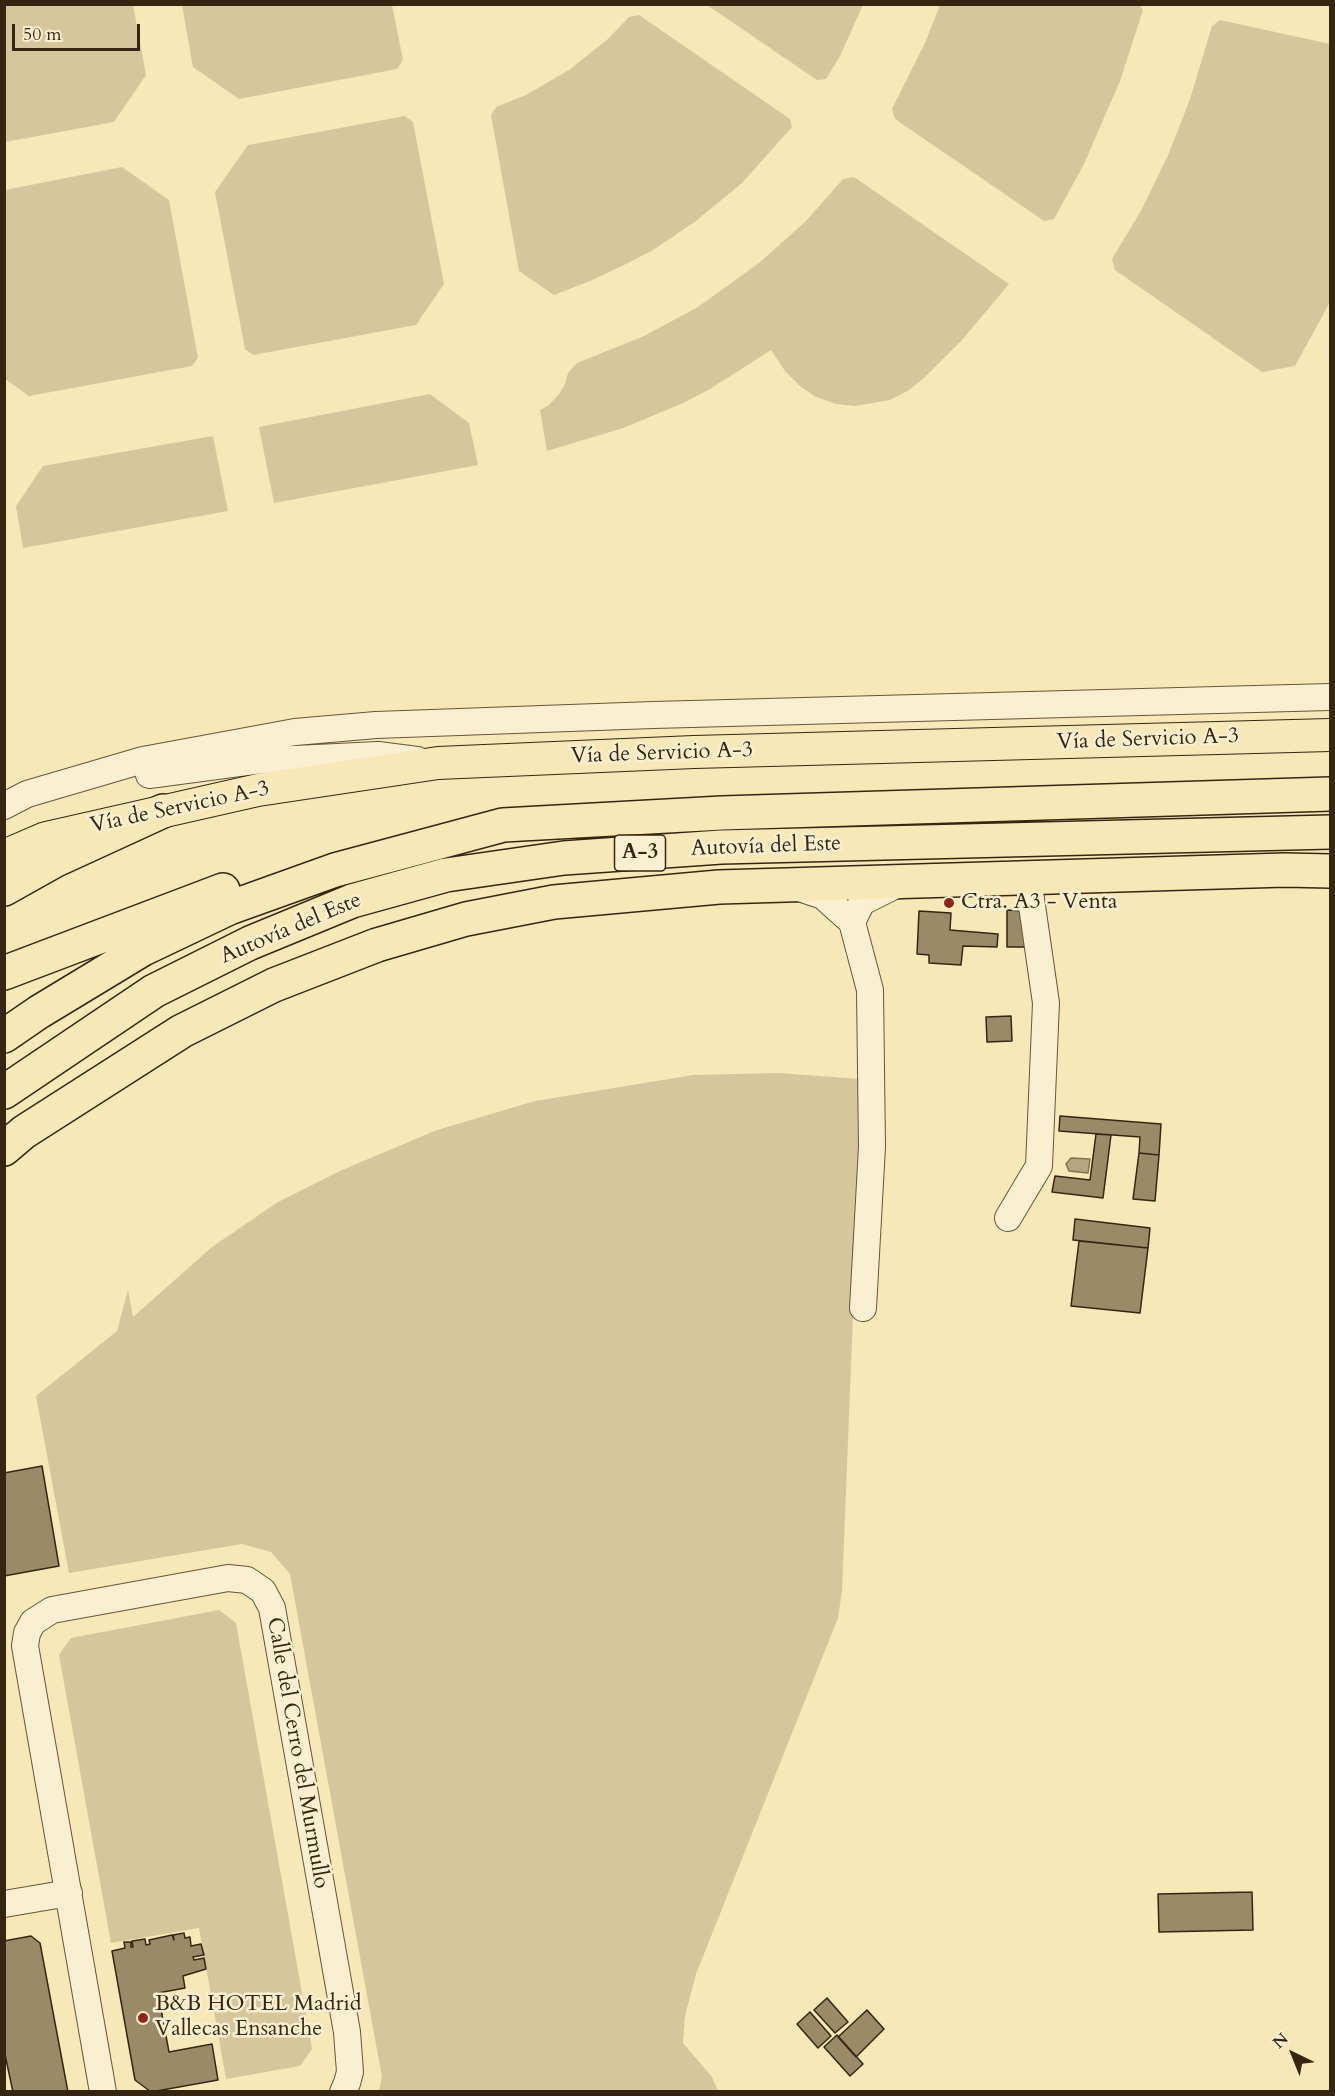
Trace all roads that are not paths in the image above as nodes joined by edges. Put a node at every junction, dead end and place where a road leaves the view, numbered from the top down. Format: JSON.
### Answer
{"nodes":[{"id":1,"x":1330,"y":697,"type":"edge"},
{"id":2,"x":1330,"y":735,"type":"edge"},
{"id":3,"x":438,"y":763,"type":"junction"},
{"id":4,"x":1330,"y":794,"type":"edge"},
{"id":5,"x":4,"y":806,"type":"edge"},
{"id":6,"x":163,"y":811,"type":"junction"},
{"id":7,"x":4,"y":815,"type":"edge"},
{"id":8,"x":503,"y":825,"type":"junction"},
{"id":9,"x":1330,"y":832,"type":"edge"},
{"id":10,"x":4,"y":856,"type":"edge"},
{"id":11,"x":1330,"y":871,"type":"edge"},
{"id":12,"x":1028,"y":878,"type":"junction"},
{"id":13,"x":902,"y":882,"type":"junction"},
{"id":14,"x":790,"y":885,"type":"junction"},
{"id":15,"x":4,"y":889,"type":"edge"},
{"id":16,"x":852,"y":922,"type":"junction"},
{"id":17,"x":4,"y":973,"type":"edge"},
{"id":18,"x":4,"y":1036,"type":"edge"},
{"id":19,"x":4,"y":1092,"type":"edge"},
{"id":20,"x":4,"y":1149,"type":"edge"},
{"id":21,"x":1039,"y":1166,"type":"junction"},
{"id":22,"x":1041,"y":1192,"type":"dead end"},
{"id":23,"x":1008,"y":1218,"type":"dead end"},
{"id":24,"x":863,"y":1308,"type":"dead end"},
{"id":25,"x":15,"y":1644,"type":"edge"},
{"id":26,"x":69,"y":1893,"type":"junction"},
{"id":27,"x":4,"y":1904,"type":"edge"},
{"id":28,"x":103,"y":2091,"type":"edge"},
{"id":29,"x":343,"y":2091,"type":"edge"}],
"edges":[{"from":1,"to":5,"type":"street"},
{"from":2,"to":3,"type":"main road","name":"Vía de Servicio A-3"},
{"from":3,"to":6,"type":"main road","name":"Vía de Servicio A-3"},
{"from":3,"to":7,"type":"street"},
{"from":4,"to":8,"type":"highway","name":"Autovía del Este","number":"A-3"},
{"from":6,"to":10,"type":"main road","name":"Vía de Servicio A-3"},
{"from":6,"to":15,"type":"highway"},
{"from":8,"to":17,"type":"highway"},
{"from":8,"to":18,"type":"highway","name":"Autovía del Este","number":"A-3"},
{"from":9,"to":19,"type":"highway","name":"Autovía del Este","number":"A-3"},
{"from":11,"to":12,"type":"highway"},
{"from":12,"to":13,"type":"highway"},
{"from":12,"to":21,"type":"street"},
{"from":13,"to":14,"type":"highway"},
{"from":13,"to":16,"type":"street"},
{"from":14,"to":16,"type":"street"},
{"from":14,"to":20,"type":"highway"},
{"from":16,"to":24,"type":"street"},
{"from":21,"to":22,"type":"street"},
{"from":21,"to":23,"type":"street"},
{"from":25,"to":26,"type":"street","name":"Calle del Cerro del Murmullo"},
{"from":25,"to":29,"type":"street","name":"Calle del Cerro del Murmullo"},
{"from":26,"to":27,"type":"street"},
{"from":26,"to":28,"type":"street","name":"Calle del Cerro del Murmullo"}]}
